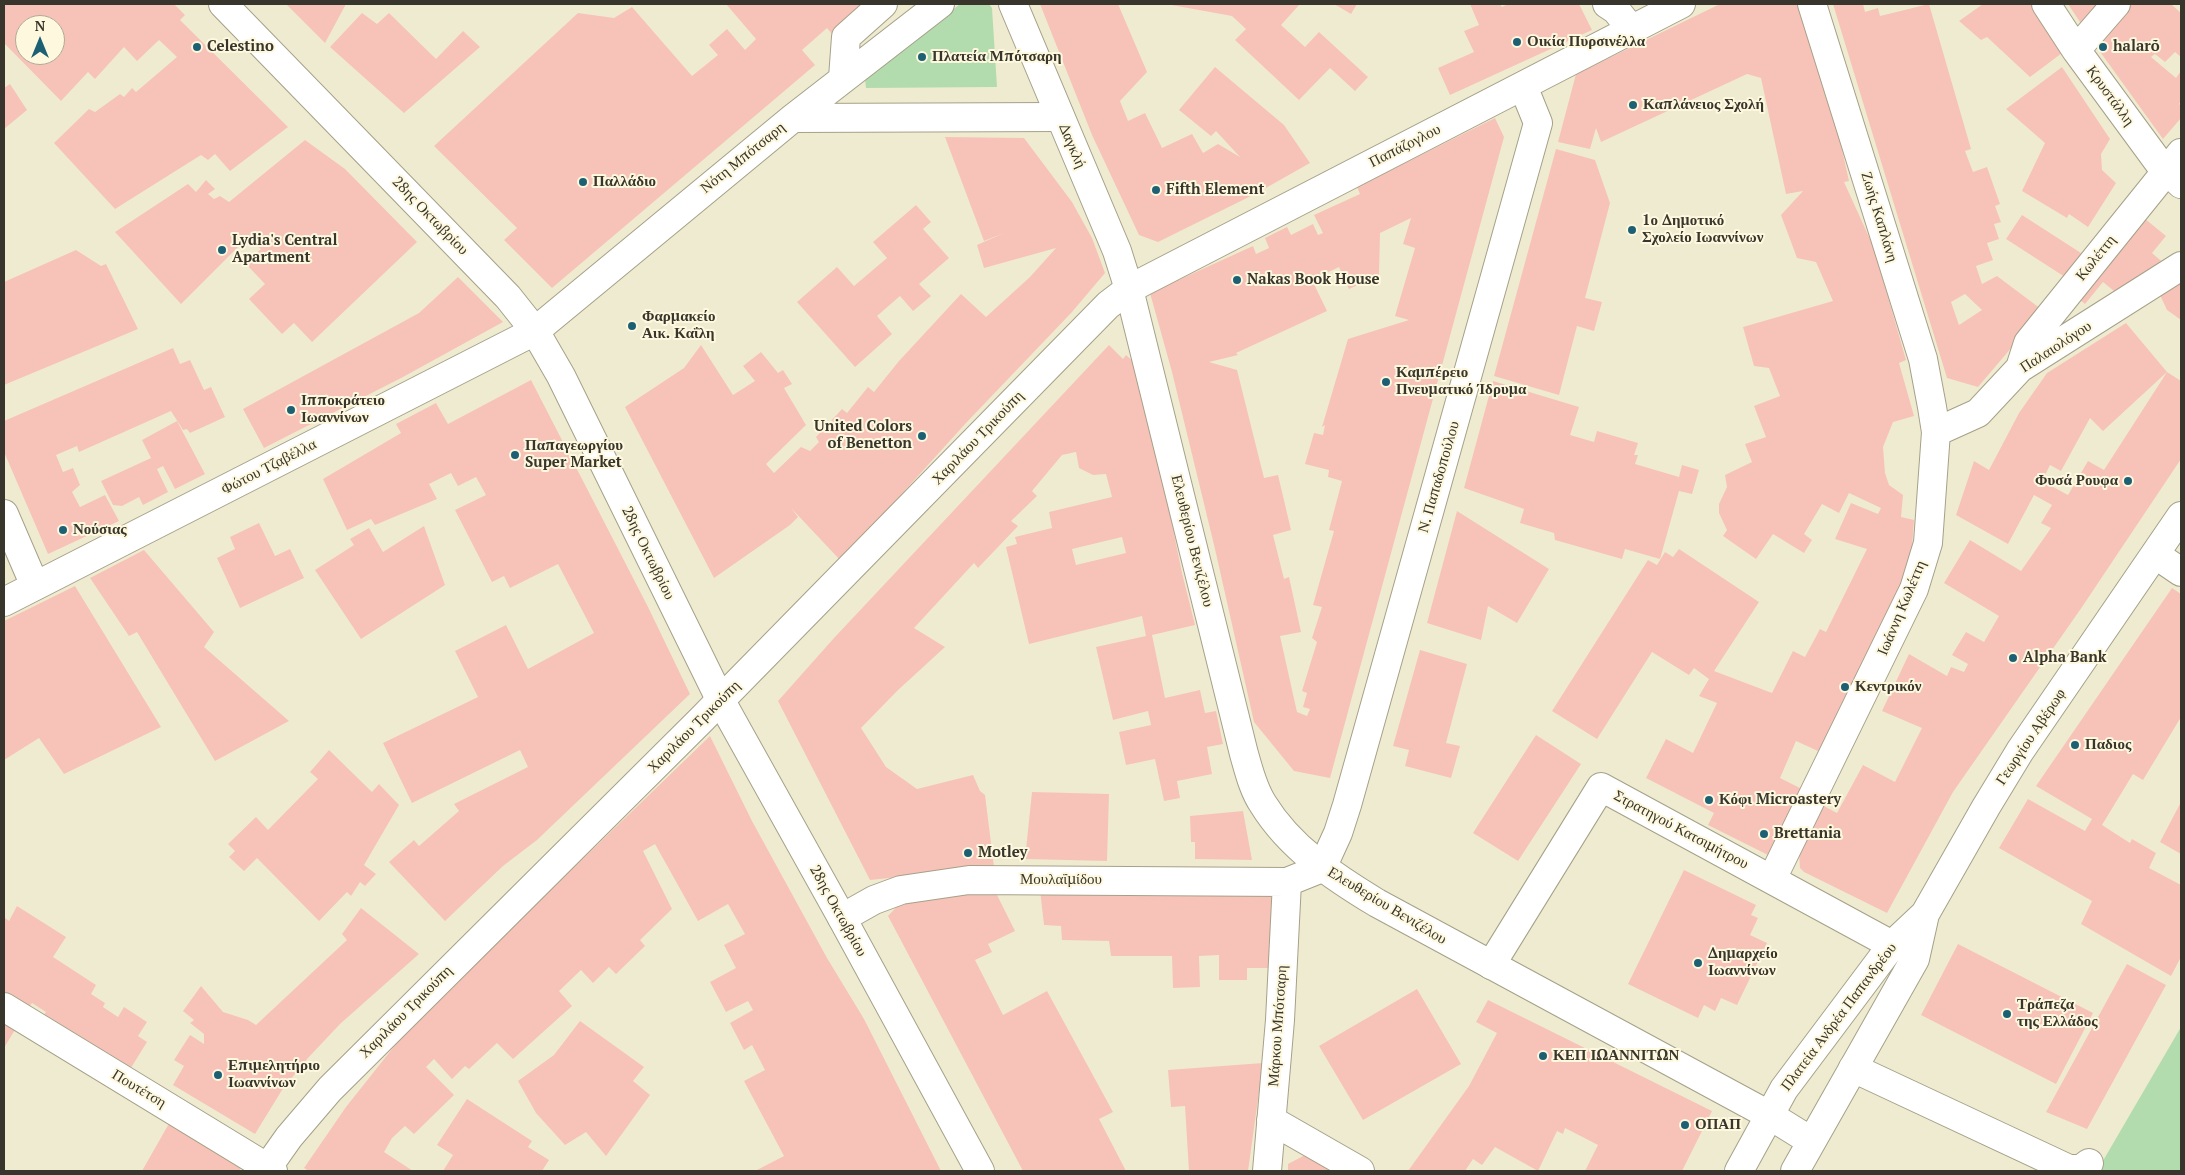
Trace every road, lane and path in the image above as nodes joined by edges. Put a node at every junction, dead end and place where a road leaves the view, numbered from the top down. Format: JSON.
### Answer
{"nodes":[{"id":1,"x":223,"y":4,"type":"edge"},
{"id":2,"x":883,"y":4,"type":"edge"},
{"id":3,"x":940,"y":4,"type":"edge"},
{"id":4,"x":1013,"y":4,"type":"edge"},
{"id":5,"x":1607,"y":4,"type":"edge"},
{"id":6,"x":1681,"y":4,"type":"edge"},
{"id":7,"x":1812,"y":4,"type":"edge"},
{"id":8,"x":2046,"y":4,"type":"edge"},
{"id":9,"x":2116,"y":4,"type":"edge"},
{"id":10,"x":1631,"y":29,"type":"junction"},
{"id":11,"x":2076,"y":50,"type":"junction"},
{"id":12,"x":843,"y":78,"type":"junction"},
{"id":13,"x":1523,"y":86,"type":"junction"},
{"id":14,"x":1059,"y":117,"type":"junction"},
{"id":15,"x":793,"y":118,"type":"junction"},
{"id":16,"x":2176,"y":169,"type":"edge"},
{"id":17,"x":2181,"y":266,"type":"edge"},
{"id":18,"x":1129,"y":289,"type":"junction"},
{"id":19,"x":535,"y":331,"type":"junction"},
{"id":20,"x":2020,"y":368,"type":"junction"},
{"id":21,"x":1936,"y":432,"type":"junction"},
{"id":22,"x":4,"y":514,"type":"edge"},
{"id":23,"x":2181,"y":516,"type":"edge"},
{"id":24,"x":2156,"y":555,"type":"junction"},
{"id":25,"x":2181,"y":572,"type":"edge"},
{"id":26,"x":35,"y":586,"type":"junction"},
{"id":27,"x":4,"y":602,"type":"edge"},
{"id":28,"x":721,"y":700,"type":"junction"},
{"id":29,"x":1322,"y":868,"type":"junction"},
{"id":30,"x":1772,"y":879,"type":"junction"},
{"id":31,"x":1287,"y":882,"type":"junction"},
{"id":32,"x":1925,"y":914,"type":"junction"},
{"id":33,"x":842,"y":918,"type":"junction"},
{"id":34,"x":1892,"y":945,"type":"junction"},
{"id":35,"x":1491,"y":965,"type":"junction"},
{"id":36,"x":4,"y":1007,"type":"edge"},
{"id":37,"x":1853,"y":1068,"type":"junction"},
{"id":38,"x":1769,"y":1115,"type":"junction"},
{"id":39,"x":1271,"y":1120,"type":"junction"},
{"id":40,"x":1811,"y":1141,"type":"junction"},
{"id":41,"x":2089,"y":1162,"type":"dead end"},
{"id":42,"x":269,"y":1170,"type":"edge"},
{"id":43,"x":980,"y":1171,"type":"edge"},
{"id":44,"x":1268,"y":1171,"type":"edge"},
{"id":45,"x":1360,"y":1171,"type":"edge"},
{"id":46,"x":1739,"y":1171,"type":"edge"},
{"id":47,"x":1796,"y":1171,"type":"edge"}],
"edges":[{"from":1,"to":19,"type":"street","name":"28ης Οκτωβρίου"},
{"from":2,"to":12,"type":"street"},
{"from":3,"to":12,"type":"street"},
{"from":4,"to":14,"type":"street","name":"Δαγκλή"},
{"from":5,"to":10,"type":"street"},
{"from":6,"to":10,"type":"street","name":"Παπάζογλου"},
{"from":7,"to":21,"type":"street","name":"Ζωής Καπλάνη"},
{"from":8,"to":11,"type":"street","name":"Κρυστάλλη"},
{"from":9,"to":11,"type":"street"},
{"from":10,"to":13,"type":"street","name":"Παπάζογλου"},
{"from":11,"to":16,"type":"street","name":"Κρυστάλλη"},
{"from":12,"to":15,"type":"street"},
{"from":13,"to":18,"type":"street","name":"Παπάζογλου"},
{"from":13,"to":29,"type":"street","name":"Ν. Παπαδοπούλου"},
{"from":14,"to":15,"type":"street","name":"Νότη Μπότσαρη"},
{"from":14,"to":18,"type":"street","name":"Δαγκλή"},
{"from":15,"to":19,"type":"street","name":"Νότη Μπότσαρη"},
{"from":16,"to":20,"type":"street","name":"Κωλέττη"},
{"from":17,"to":20,"type":"street","name":"Παλαιολόγου"},
{"from":18,"to":28,"type":"street","name":"Χαριλάου Τρικούπη"},
{"from":18,"to":29,"type":"street","name":"Ελευθερίου Βενιζέλου"},
{"from":19,"to":26,"type":"street","name":"Φώτου Τζαβέλλα"},
{"from":19,"to":28,"type":"street","name":"28ης Οκτωβρίου"},
{"from":20,"to":21,"type":"street","name":"Παλαιολόγου"},
{"from":21,"to":30,"type":"street","name":"Ιωάννη Κωλέττη"},
{"from":22,"to":26,"type":"street"},
{"from":23,"to":24,"type":"street","name":"Γεωργίου Αβέρωφ"},
{"from":24,"to":25,"type":"street"},
{"from":24,"to":32,"type":"street","name":"Γεωργίου Αβέρωφ"},
{"from":26,"to":27,"type":"street","name":"Φώτου Τζαβέλλα"},
{"from":28,"to":33,"type":"street","name":"28ης Οκτωβρίου"},
{"from":28,"to":42,"type":"street","name":"Χαριλάου Τρικούπη"},
{"from":29,"to":31,"type":"street"},
{"from":29,"to":35,"type":"street","name":"Ελευθερίου Βενιζέλου"},
{"from":30,"to":34,"type":"street","name":"Στρατηγού Κατσιμήτρου"},
{"from":30,"to":35,"type":"street","name":"Στρατηγού Κατσιμήτρου"},
{"from":31,"to":33,"type":"street","name":"Μουλαΐμίδου"},
{"from":31,"to":39,"type":"street","name":"Μάρκου Μπότσαρη"},
{"from":32,"to":34,"type":"street","name":"Πλατεία Ανδρέα Παπανδρέου"},
{"from":32,"to":37,"type":"street","name":"Πλατεία Ανδρέα Παπανδρέου"},
{"from":33,"to":43,"type":"street","name":"28ης Οκτωβρίου"},
{"from":34,"to":38,"type":"street","name":"Πλατεία Ανδρέα Παπανδρέου"},
{"from":35,"to":38,"type":"street","name":"Ελευθερίου Βενιζέλου"},
{"from":36,"to":42,"type":"street","name":"Πουτέτση"},
{"from":37,"to":40,"type":"street","name":"Πλατεία Ανδρέα Παπανδρέου"},
{"from":37,"to":41,"type":"street"},
{"from":38,"to":40,"type":"street","name":"Ελευθερίου Βενιζέλου"},
{"from":38,"to":46,"type":"street","name":"Πλατεία Ανδρέα Παπανδρέου"},
{"from":39,"to":44,"type":"street","name":"Μάρκου Μπότσαρη"},
{"from":39,"to":45,"type":"street"},
{"from":40,"to":47,"type":"street","name":"Πλατεία Ανδρέα Παπανδρέου"}]}
